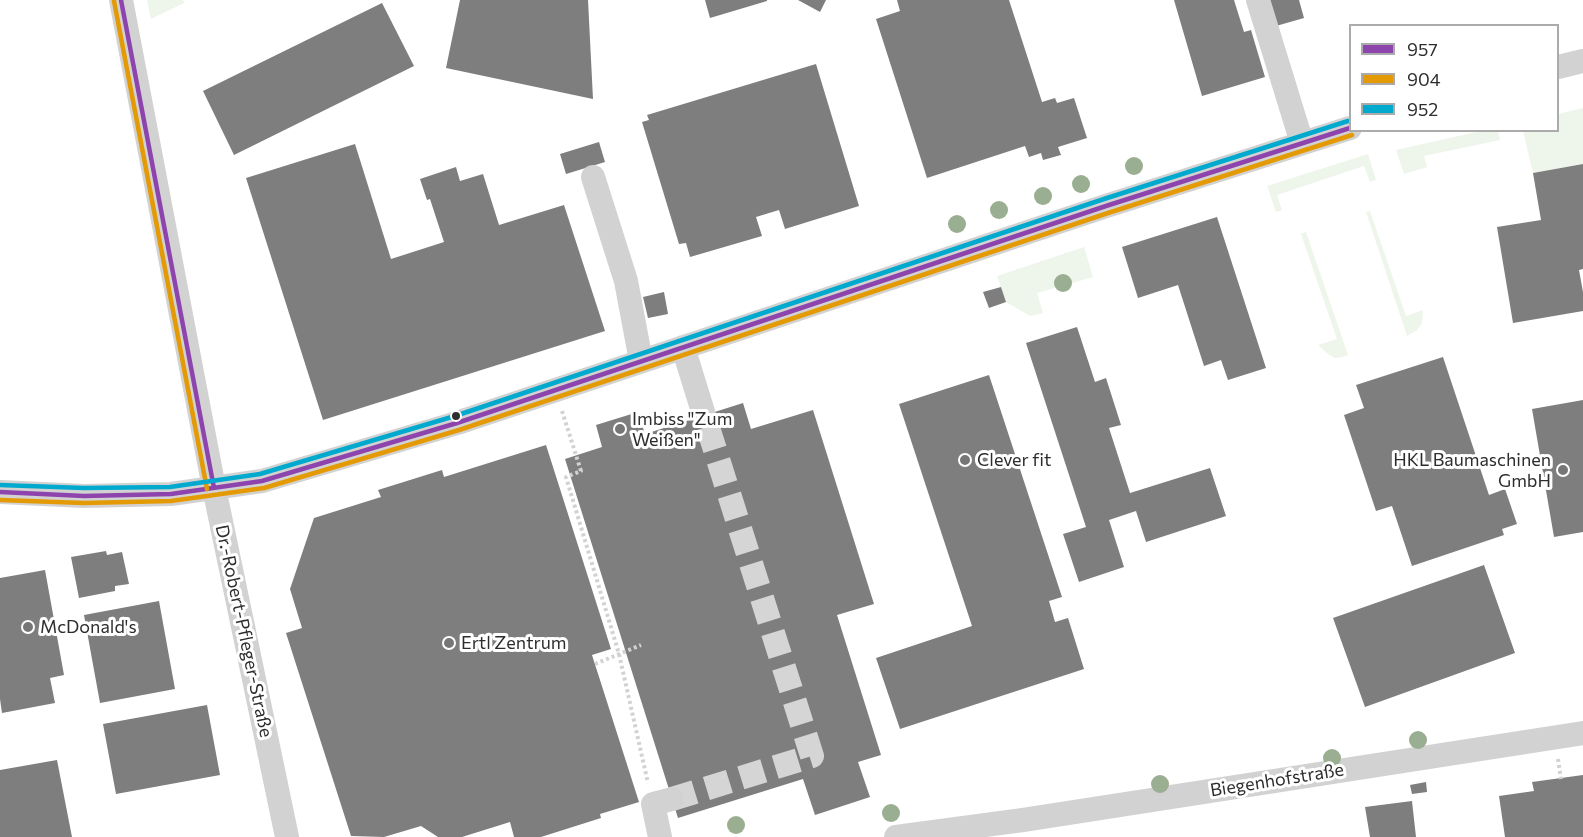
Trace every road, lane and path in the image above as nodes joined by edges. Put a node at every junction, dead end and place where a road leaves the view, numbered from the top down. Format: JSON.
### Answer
{"nodes":[{"id":1,"x":121,"y":0,"type":"edge"},
{"id":2,"x":1258,"y":0,"type":"edge"},
{"id":3,"x":1583,"y":62,"type":"edge"},
{"id":4,"x":1559,"y":68,"type":"edge"},
{"id":5,"x":1349,"y":128,"type":"edge"},
{"id":6,"x":1302,"y":143,"type":"junction"},
{"id":7,"x":593,"y":177,"type":"dead end"},
{"id":8,"x":683,"y":348,"type":"junction"},
{"id":9,"x":641,"y":362,"type":"junction"},
{"id":10,"x":555,"y":390,"type":"junction"},
{"id":11,"x":704,"y":416,"type":"tunnel mouth"},
{"id":12,"x":214,"y":488,"type":"junction"},
{"id":13,"x":0,"y":492,"type":"edge"},
{"id":14,"x":641,"y":645,"type":"dead end"},
{"id":15,"x":619,"y":654,"type":"junction"},
{"id":16,"x":595,"y":663,"type":"dead end"},
{"id":17,"x":1583,"y":733,"type":"edge"},
{"id":18,"x":1558,"y":760,"type":"dead end"},
{"id":19,"x":1561,"y":778,"type":"dead end"},
{"id":20,"x":663,"y":801,"type":"joint"},
{"id":21,"x":971,"y":833,"type":"edge"},
{"id":22,"x":287,"y":837,"type":"edge"},
{"id":23,"x":660,"y":837,"type":"edge"},
{"id":24,"x":896,"y":837,"type":"edge"}],
"edges":[{"from":1,"to":12,"type":"street","name":"Dr.-Robert-Pfleger-Straße"},
{"from":2,"to":6,"type":"street"},
{"from":3,"to":4,"type":"street"},
{"from":5,"to":6,"type":"street"},
{"from":6,"to":8,"type":"street"},
{"from":7,"to":9,"type":"street"},
{"from":8,"to":9,"type":"street"},
{"from":8,"to":11,"type":"street"},
{"from":9,"to":10,"type":"street"},
{"from":10,"to":12,"type":"street"},
{"from":10,"to":15,"type":"path"},
{"from":12,"to":13,"type":"street"},
{"from":12,"to":22,"type":"street","name":"Dr.-Robert-Pfleger-Straße"},
{"from":14,"to":15,"type":"path"},
{"from":15,"to":16,"type":"path"},
{"from":15,"to":20,"type":"path"},
{"from":17,"to":21,"type":"street","name":"Biegenhofstraße"},
{"from":18,"to":19,"type":"path"},
{"from":20,"to":23,"type":"street"},
{"from":21,"to":24,"type":"street","name":"Biegenhofstraße"}]}
